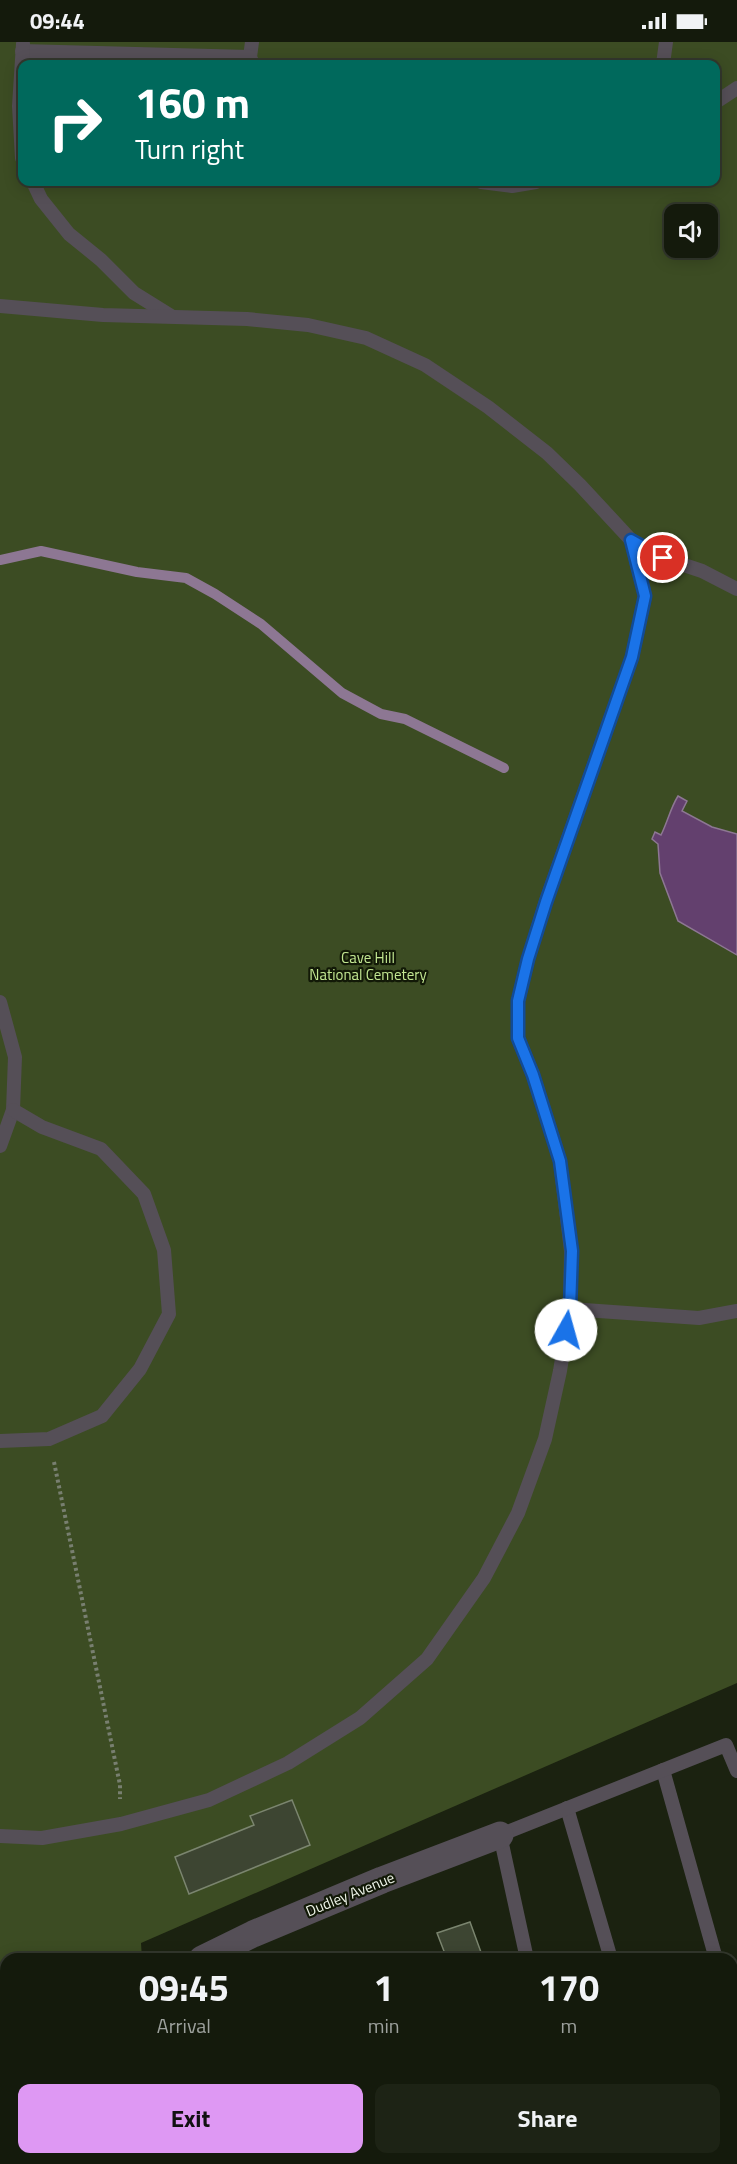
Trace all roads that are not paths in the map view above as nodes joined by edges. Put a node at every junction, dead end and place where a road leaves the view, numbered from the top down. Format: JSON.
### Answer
{"nodes":[{"id":1,"x":252,"y":42,"type":"edge"},
{"id":2,"x":666,"y":42,"type":"edge"},
{"id":3,"x":23,"y":46,"type":"edge"},
{"id":4,"x":236,"y":60,"type":"edge"},
{"id":5,"x":251,"y":60,"type":"edge"},
{"id":6,"x":664,"y":60,"type":"edge"},
{"id":7,"x":737,"y":88,"type":"edge"},
{"id":8,"x":720,"y":99,"type":"edge"},
{"id":9,"x":35,"y":186,"type":"edge"},
{"id":10,"x":0,"y":306,"type":"edge"},
{"id":11,"x":173,"y":317,"type":"junction"},
{"id":12,"x":631,"y":540,"type":"junction"},
{"id":13,"x":737,"y":589,"type":"edge"},
{"id":14,"x":0,"y":1002,"type":"edge"},
{"id":15,"x":13,"y":1110,"type":"junction"},
{"id":16,"x":0,"y":1146,"type":"edge"},
{"id":17,"x":570,"y":1309,"type":"junction"},
{"id":18,"x":737,"y":1311,"type":"edge"},
{"id":19,"x":0,"y":1441,"type":"edge"},
{"id":20,"x":663,"y":1770,"type":"junction"},
{"id":21,"x":737,"y":1771,"type":"edge"},
{"id":22,"x":567,"y":1808,"type":"junction"},
{"id":23,"x":500,"y":1835,"type":"junction"},
{"id":24,"x":0,"y":1836,"type":"edge"},
{"id":25,"x":214,"y":1953,"type":"edge"},
{"id":26,"x":526,"y":1953,"type":"edge"},
{"id":27,"x":609,"y":1953,"type":"edge"},
{"id":28,"x":714,"y":1953,"type":"edge"}],
"edges":[{"from":1,"to":5,"type":"lane"},
{"from":2,"to":6,"type":"lane"},
{"from":3,"to":4,"type":"lane"},
{"from":7,"to":8,"type":"lane"},
{"from":9,"to":11,"type":"lane"},
{"from":10,"to":11,"type":"lane"},
{"from":11,"to":12,"type":"lane"},
{"from":12,"to":13,"type":"lane"},
{"from":12,"to":17,"type":"lane"},
{"from":14,"to":15,"type":"lane"},
{"from":15,"to":16,"type":"lane"},
{"from":15,"to":19,"type":"lane"},
{"from":17,"to":18,"type":"lane"},
{"from":17,"to":24,"type":"lane"},
{"from":20,"to":21,"type":"lane"},
{"from":20,"to":22,"type":"lane"},
{"from":20,"to":28,"type":"lane"},
{"from":22,"to":23,"type":"lane"},
{"from":22,"to":27,"type":"lane"},
{"from":23,"to":25,"type":"street","name":"Dudley Avenue"},
{"from":23,"to":26,"type":"lane"}]}
